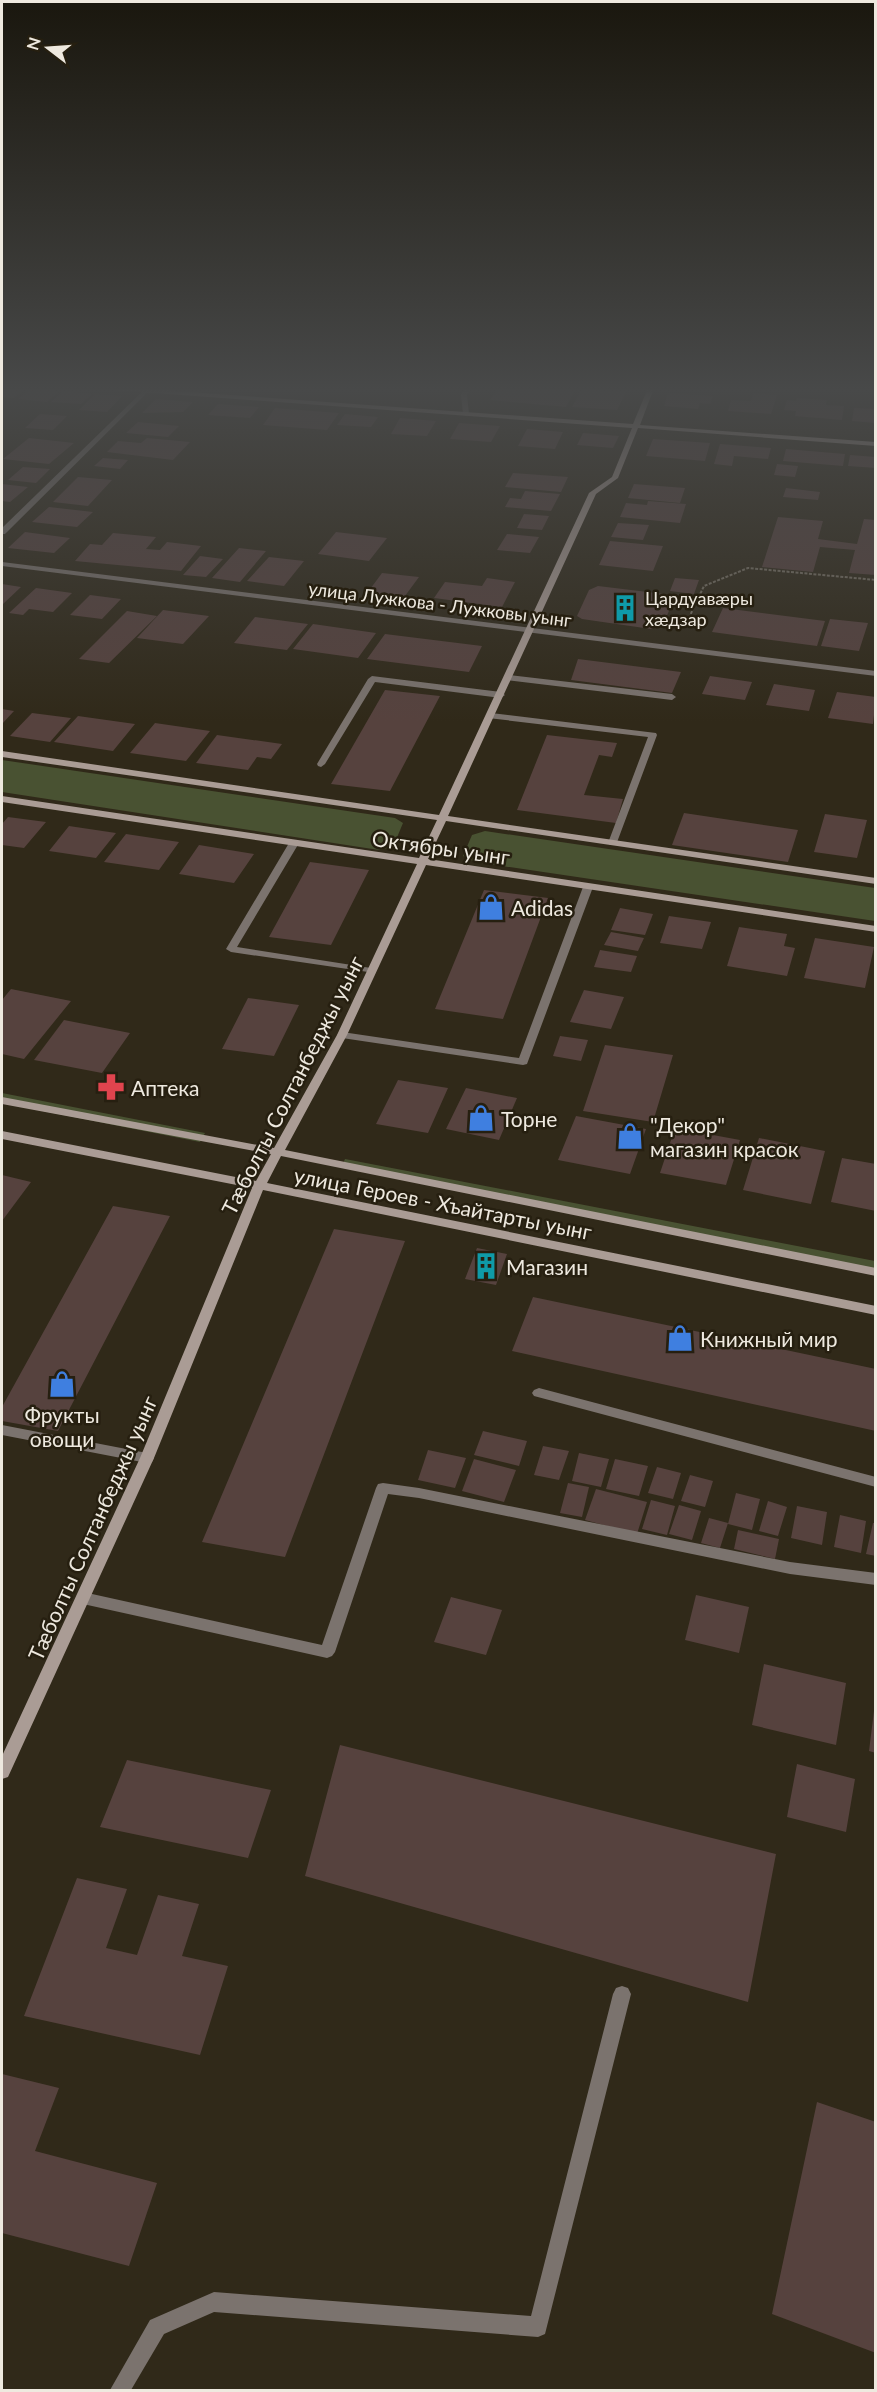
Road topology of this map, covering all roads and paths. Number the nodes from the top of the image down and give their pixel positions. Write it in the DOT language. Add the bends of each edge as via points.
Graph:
graph roads {
  1 [pos="35,500"];
  2 [pos="590,500"];
  3 [pos="2,532"];
  4 [pos="2,564"];
  5 [pos="876,580"];
  6 [pos="531,631"];
  7 [pos="674,649"];
  8 [pos="876,674"];
  9 [pos="508,678"];
  10 [pos="501,695"];
  11 [pos="672,697"];
  12 [pos="491,716"];
  13 [pos="2,754"];
  14 [pos="321,764"];
  15 [pos="2,799"];
  16 [pos="444,819"];
  17 [pos="294,843"];
  18 [pos="613,843"];
  19 [pos="423,862"];
  20 [pos="876,882"];
  21 [pos="588,887"];
  22 [pos="876,929"];
  23 [pos="372,971"];
  24 [pos="342,1035"];
  25 [pos="2,1100"];
  26 [pos="2,1135"];
  27 [pos="278,1152"];
  28 [pos="259,1186"];
  29 [pos="876,1272"];
  30 [pos="876,1311"];
  31 [pos="539,1393"];
  32 [pos="2,1430"];
  33 [pos="147,1458"];
  34 [pos="876,1482"];
  35 [pos="876,1579"];
  36 [pos="83,1598"];
  37 [pos="2,1772"];
  38 [pos="622,1994"];
  39 [pos="120,2391"];
  1 -- 3 [label="street"];
  2 -- 6 [label="street, Тæболты Солтанбеджы уынг"];
  4 -- 6 [label="street, улица Лужкова - Лужковы уынг"];
  5 -- 7 [label="path" via="748,568 705,586"];
  6 -- 7 [label="street, улица Лужкова - Лужковы уынг"];
  6 -- 9 [label="street, Тæболты Солтанбеджы уынг"];
  7 -- 8 [label="street, улица Лужкова - Лужковы уынг"];
  9 -- 10 [label="street, Тæболты Солтанбеджы уынг"];
  9 -- 11 [label="street"];
  10 -- 12 [label="street, Тæболты Солтанбеджы уынг"];
  10 -- 14 [label="street" via="372,679"];
  12 -- 16 [label="street, Тæболты Солтанбеджы уынг"];
  12 -- 18 [label="street" via="652,735"];
  13 -- 16 [label="street, Октябры уынг"];
  15 -- 17 [label="street, Октябры уынг"];
  16 -- 18 [label="street, Октябры уынг"];
  16 -- 19 [label="street, Тæболты Солтанбеджы уынг"];
  17 -- 19 [label="street, Октябры уынг"];
  17 -- 23 [label="street" via="231,949"];
  18 -- 20 [label="street, Октябры уынг"];
  19 -- 21 [label="street, Октябры уынг"];
  19 -- 23 [label="street, Тæболты Солтанбеджы уынг"];
  21 -- 22 [label="street, Октябры уынг"];
  21 -- 24 [label="street" via="523,1062"];
  23 -- 24 [label="street, Тæболты Солтанбеджы уынг"];
  24 -- 27 [label="street, Тæболты Солтанбеджы уынг"];
  25 -- 27 [label="street, улица Героев - Хъайтарты уынг"];
  26 -- 28 [label="street, улица Героев - Хъайтарты уынг"];
  27 -- 28 [label="street, Тæболты Солтанбеджы уынг"];
  27 -- 29 [label="street, улица Героев - Хъайтарты уынг"];
  28 -- 30 [label="street, улица Героев - Хъайтарты уынг"];
  28 -- 33 [label="street, Тæболты Солтанбеджы уынг"];
  31 -- 34 [label="street"];
  32 -- 33 [label="street"];
  33 -- 36 [label="street, Тæболты Солтанбеджы уынг"];
  35 -- 36 [label="street" via="790,1568 383,1488 327,1652"];
  36 -- 37 [label="street, Тæболты Солтанбеджы уынг"];
  38 -- 39 [label="street" via="538,2327 214,2302 158,2327"];
}
